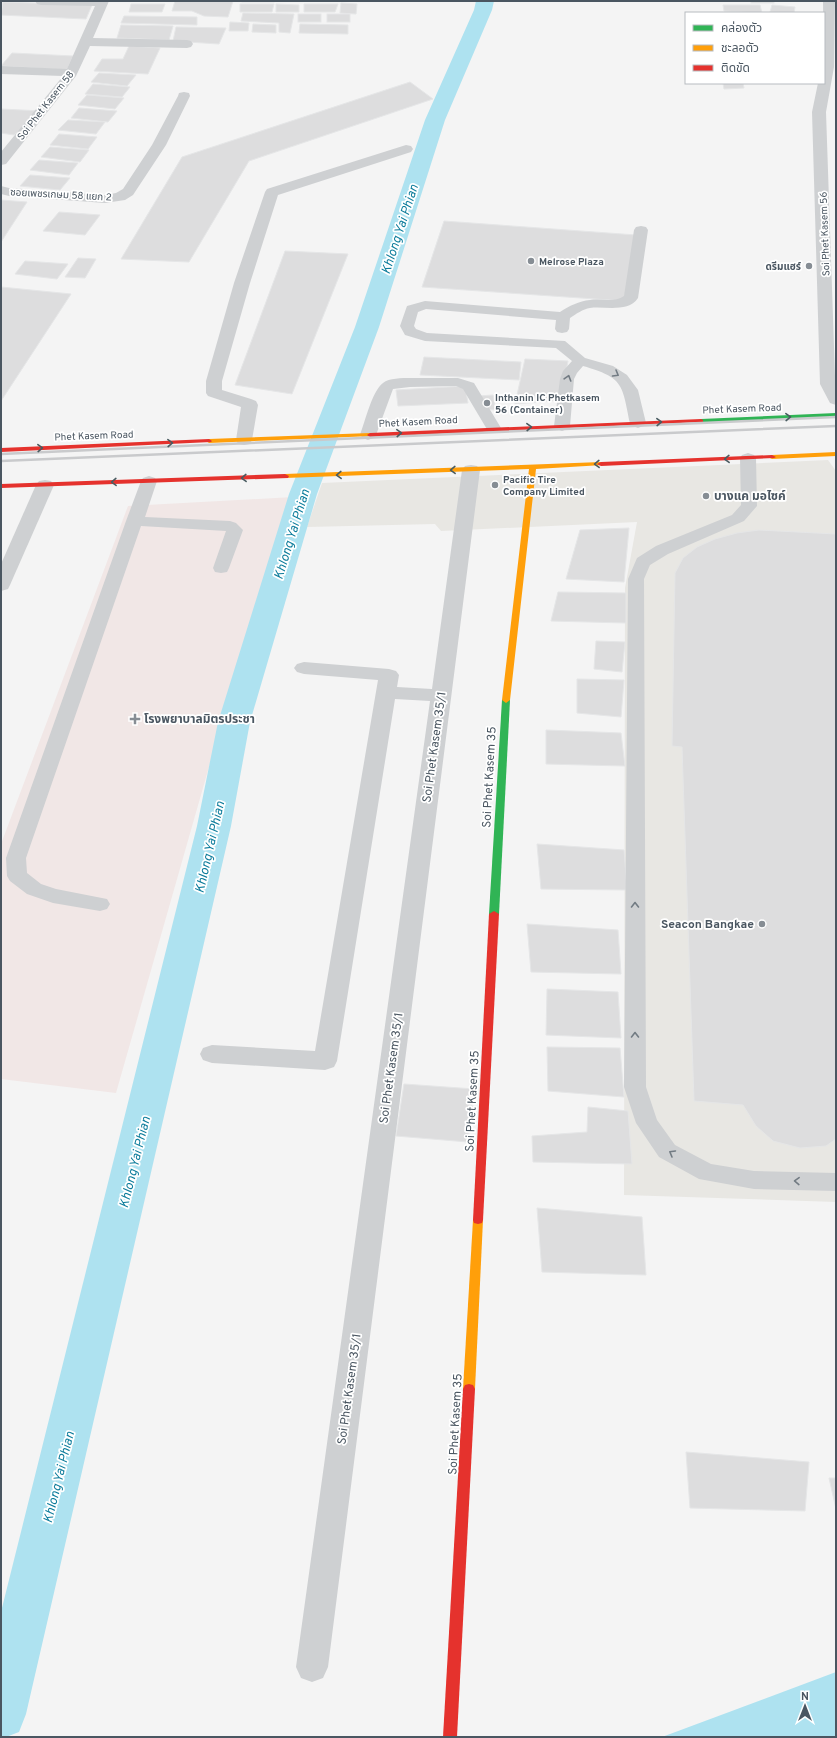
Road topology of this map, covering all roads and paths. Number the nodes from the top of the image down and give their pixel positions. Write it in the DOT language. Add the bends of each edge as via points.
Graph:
graph roads {
  1 [pos="41,1"];
  2 [pos="830,1"];
  3 [pos="102,2"];
  4 [pos="85,42"];
  5 [pos="187,44"];
  6 [pos="832,68"];
  7 [pos="1,70"];
  8 [pos="72,73"];
  9 [pos="184,96"];
  10 [pos="406,149"];
  11 [pos="1,161"];
  12 [pos="1,190"];
  13 [pos="642,230"];
  14 [pos="563,316"];
  15 [pos="560,344"];
  16 [pos="580,361"];
  17 [pos="836,400"];
  18 [pos="836,415"];
  19 [pos="638,423"];
  20 [pos="562,426"];
  21 [pos="493,428"];
  22 [pos="364,435"];
  23 [pos="244,440"];
  24 [pos="1,450"];
  25 [pos="836,454"];
  26 [pos="748,458"];
  27 [pos="533,467"];
  28 [pos="471,470"];
  29 [pos="149,481"];
  30 [pos="44,485"];
  31 [pos="1,486"];
  32 [pos="134,521"];
  33 [pos="221,568"];
  34 [pos="1,585"];
  35 [pos="304,668"];
  36 [pos="386,692"];
  37 [pos="440,695"];
  38 [pos="100,904"];
  39 [pos="212,1054"];
  40 [pos="836,1182"];
  41 [pos="312,1667"];
  42 [pos="450,1737"];
  1 -- 3 [label="street"];
  2 -- 6 [label="street, Soi Phet Kasem 56"];
  3 -- 4 [label="street, Soi Phet Kasem 58"];
  4 -- 5 [label="street"];
  4 -- 8 [label="street, Soi Phet Kasem 58"];
  6 -- 17 [label="street, Soi Phet Kasem 56" via="819,112 828,384"];
  7 -- 8 [label="street"];
  8 -- 11 [label="street, Soi Phet Kasem 58"];
  9 -- 12 [label="street, ซอยเพชรเกษม 58 แยก 2" via="155,151 128,192 120,197 105,199"];
  10 -- 23 [label="street" via="272,192 242,283 214,382 214,393 250,405"];
  13 -- 14 [label="lane" via="631,298 627,302 581,306"];
  14 -- 15 [label="lane"];
  14 -- 15 [label="lane" via="425,305 412,310 407,326 410,332 425,337"];
  15 -- 16 [label="lane"];
  16 -- 19 [label="lane, one-way" via="608,369 622,378 631,390"];
  20 -- 16 [label="lane, one-way" via="567,379 570,371"];
  19 -- 18 [label="main road, Phet Kasem Road, one-way"];
  19 -- 20 [label="main road, Phet Kasem Road"];
  21 -- 20 [label="main road, Phet Kasem Road, one-way"];
  22 -- 21 [label="main road, Phet Kasem Road, one-way"];
  21 -- 22 [label="lane" via="469,386 465,384 400,383 388,386"];
  22 -- 23 [label="main road, Phet Kasem Road"];
  24 -- 23 [label="main road, Phet Kasem Road, one-way"];
  25 -- 26 [label="main road"];
  26 -- 27 [label="main road, one-way"];
  40 -- 26 [label="lane, one-way" via="754,1180 708,1172 667,1151 647,1123 634,1086 636,579 643,562 662,550 738,518 749,506"];
  27 -- 28 [label="main road"];
  27 -- 42 [label="main road, Soi Phet Kasem 35" via="506,694"];
  28 -- 29 [label="main road, one-way"];
  28 -- 37 [label="street, Soi Phet Kasem 35/1"];
  29 -- 30 [label="main road, one-way"];
  29 -- 32 [label="lane"];
  30 -- 31 [label="main road"];
  30 -- 34 [label="street"];
  32 -- 33 [label="lane" via="230,526 235,530"];
  32 -- 38 [label="lane" via="16,858 17,876 34,889 52,896"];
  35 -- 36 [label="street" via="389,675"];
  36 -- 37 [label="street"];
  36 -- 39 [label="street" via="325,1061"];
  37 -- 41 [label="street, Soi Phet Kasem 35/1"];
}
